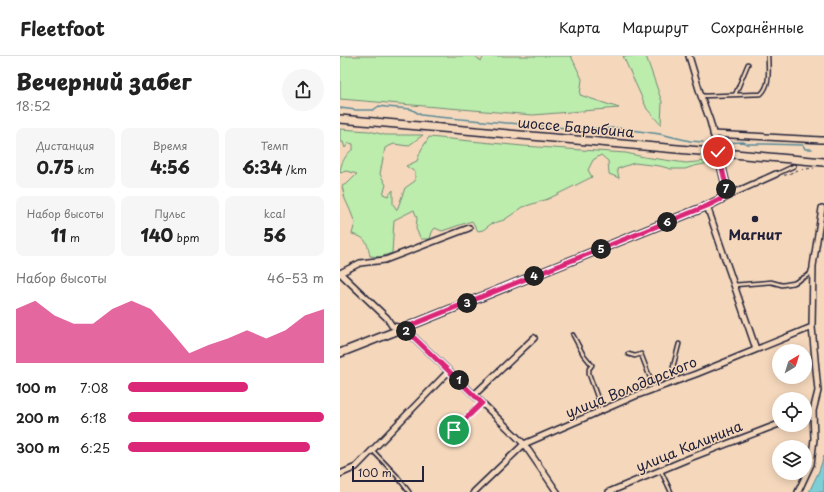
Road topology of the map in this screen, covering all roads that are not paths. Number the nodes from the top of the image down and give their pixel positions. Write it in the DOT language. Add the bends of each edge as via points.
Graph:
graph roads {
  1 [pos="689,56"];
  2 [pos="768,56"];
  3 [pos="748,64"];
  4 [pos="735,95"];
  5 [pos="701,96"];
  6 [pos="340,119"];
  7 [pos="713,134"];
  8 [pos="824,140"];
  9 [pos="718,152"];
  10 [pos="824,162"];
  11 [pos="794,166"];
  12 [pos="776,174"];
  13 [pos="727,196"];
  14 [pos="707,206"];
  15 [pos="822,208"];
  16 [pos="469,228"];
  17 [pos="813,266"];
  18 [pos="340,273"];
  19 [pos="734,285"];
  20 [pos="812,327"];
  21 [pos="404,328"];
  22 [pos="573,335"];
  23 [pos="534,338"];
  24 [pos="679,344"];
  25 [pos="756,349"];
  26 [pos="340,353"];
  27 [pos="628,354"];
  28 [pos="449,371"];
  29 [pos="677,381"];
  30 [pos="654,389"];
  31 [pos="474,395"];
  32 [pos="482,403"];
  33 [pos="602,410"];
  34 [pos="813,411"];
  35 [pos="772,427"];
  36 [pos="454,430"];
  37 [pos="524,444"];
  38 [pos="372,450"];
  39 [pos="661,470"];
  40 [pos="340,474"];
  41 [pos="409,492"];
  42 [pos="474,492"];
  43 [pos="557,492"];
  44 [pos="609,492"];
  45 [pos="671,492"];
  46 [pos="798,492"];
  1 -- 5 [label="street"];
  2 -- 4 [label="lane" via="768,84 765,90 761,94"];
  3 -- 4 [label="lane"];
  4 -- 5 [label="lane"];
  5 -- 7 [label="street"];
  6 -- 9 [label="main road, шоссе Барыбина"];
  7 -- 8 [label="street"];
  7 -- 9 [label="street"];
  9 -- 10 [label="main road, шоссе Барыбина"];
  9 -- 13 [label="main road"];
  11 -- 12 [label="lane"];
  12 -- 13 [label="street"];
  13 -- 14 [label="main road"];
  14 -- 19 [label="street"];
  14 -- 21 [label="main road"];
  15 -- 17 [label="street"];
  16 -- 18 [label="street" via="385,260 360,263"];
  17 -- 19 [label="lane" via="810,274 794,283"];
  17 -- 20 [label="street"];
  18 -- 21 [label="street" via="387,318 392,326"];
  19 -- 25 [label="street"];
  20 -- 25 [label="street, улица Володарского"];
  20 -- 34 [label="street" via="818,391"];
  21 -- 26 [label="main road"];
  21 -- 28 [label="street"];
  22 -- 33 [label="lane" via="592,365 589,374"];
  23 -- 31 [label="street"];
  24 -- 29 [label="lane" via="673,367"];
  25 -- 29 [label="street, улица Володарского"];
  27 -- 30 [label="lane" via="641,354"];
  28 -- 31 [label="street"];
  28 -- 38 [label="street"];
  29 -- 30 [label="street, улица Володарского"];
  30 -- 33 [label="street, улица Володарского"];
  31 -- 32 [label="street"];
  32 -- 36 [label="lane"];
  32 -- 37 [label="street"];
  33 -- 37 [label="street, улица Володарского"];
  34 -- 46 [label="street" via="814,439 811,464"];
  35 -- 39 [label="street, улица Калинина"];
  37 -- 42 [label="street, улица Володарского"];
  37 -- 43 [label="street"];
  38 -- 40 [label="street" via="356,467"];
  38 -- 41 [label="lane"];
  39 -- 44 [label="street, улица Калинина"];
  39 -- 45 [label="lane"];
}
